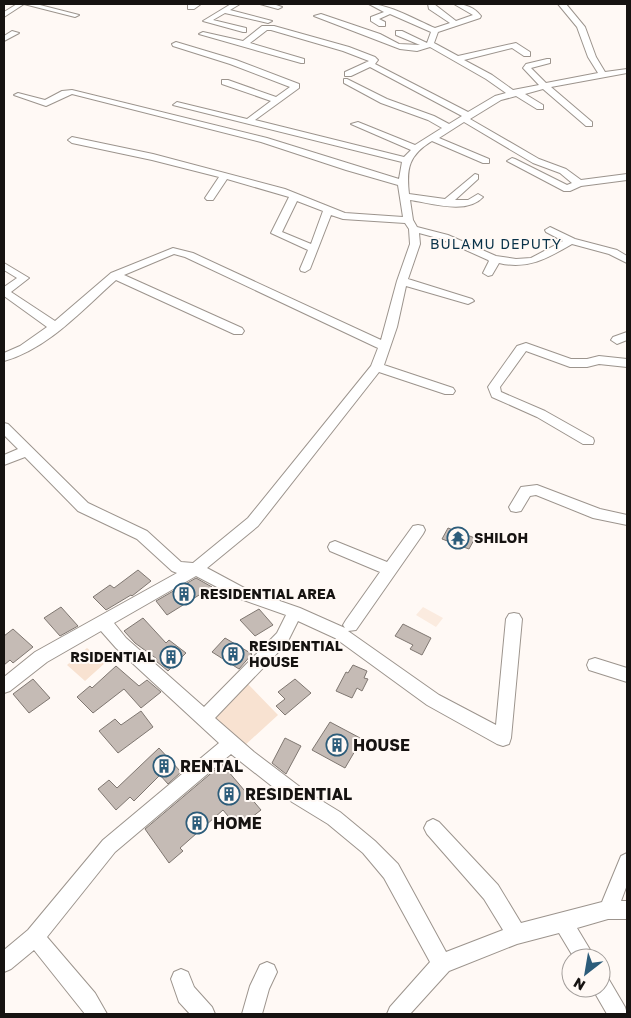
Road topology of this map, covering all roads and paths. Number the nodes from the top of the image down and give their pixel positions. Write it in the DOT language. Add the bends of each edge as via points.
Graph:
graph roads {
  1 [pos="21,4"];
  2 [pos="28,4"];
  3 [pos="62,4"];
  4 [pos="236,4"];
  5 [pos="264,4"];
  6 [pos="372,4"];
  7 [pos="432,4"];
  8 [pos="457,4"];
  9 [pos="562,4"];
  10 [pos="278,7"];
  11 [pos="53,10"];
  12 [pos="224,11"];
  13 [pos="391,11"];
  14 [pos="4,15"];
  15 [pos="75,16"];
  16 [pos="318,16"];
  17 [pos="268,21"];
  18 [pos="382,24"];
  19 [pos="456,24"];
  20 [pos="243,30"];
  21 [pos="435,31"];
  22 [pos="14,33"];
  23 [pos="399,33"];
  24 [pos="203,34"];
  25 [pos="4,39"];
  26 [pos="176,44"];
  27 [pos="244,44"];
  28 [pos="429,46"];
  29 [pos="527,54"];
  30 [pos="457,59"];
  31 [pos="301,61"];
  32 [pos="548,61"];
  33 [pos="371,64"];
  34 [pos="627,71"];
  35 [pos="603,75"];
  36 [pos="225,82"];
  37 [pos="545,85"];
  38 [pos="513,93"];
  39 [pos="18,95"];
  40 [pos="277,100"];
  41 [pos="177,105"];
  42 [pos="540,107"];
  43 [pos="467,117"];
  44 [pos="250,120"];
  45 [pos="355,124"];
  46 [pos="589,124"];
  47 [pos="449,128"];
  48 [pos="432,138"];
  49 [pos="72,140"];
  50 [pos="417,149"];
  51 [pos="406,161"];
  52 [pos="486,161"];
  53 [pos="512,161"];
  54 [pos="224,176"];
  55 [pos="627,176"];
  56 [pos="475,177"];
  57 [pos="403,183"];
  58 [pos="579,183"];
  59 [pos="295,196"];
  60 [pos="407,197"];
  61 [pos="478,197"];
  62 [pos="210,198"];
  63 [pos="448,201"];
  64 [pos="328,210"];
  65 [pos="411,225"];
  66 [pos="550,230"];
  67 [pos="571,241"];
  68 [pos="314,249"];
  69 [pos="492,258"];
  70 [pos="627,260"];
  71 [pos="4,266"];
  72 [pos="305,269"];
  73 [pos="488,274"];
  74 [pos="115,275"];
  75 [pos="402,281"];
  76 [pos="468,301"];
  77 [pos="55,327"];
  78 [pos="238,331"];
  79 [pos="383,346"];
  80 [pos="4,357"];
  81 [pos="627,363"];
  82 [pos="377,367"];
  83 [pos="449,392"];
  84 [pos="4,427"];
  85 [pos="588,442"];
  86 [pos="26,450"];
  87 [pos="4,460"];
  88 [pos="516,507"];
  89 [pos="627,520"];
  90 [pos="418,530"];
  91 [pos="335,547"];
  92 [pos="196,569"];
  93 [pos="391,570"];
  94 [pos="295,612"];
  95 [pos="514,619"];
  96 [pos="103,622"];
  97 [pos="351,626"];
  98 [pos="595,665"];
  99 [pos="627,675"];
  100 [pos="4,686"];
  101 [pos="204,718"];
  102 [pos="231,743"];
  103 [pos="433,828"];
  104 [pos="627,862"];
  105 [pos="618,910"];
  106 [pos="563,922"];
  107 [pos="517,934"];
  108 [pos="35,937"];
  109 [pos="578,948"];
  110 [pos="4,962"];
  111 [pos="442,964"];
  112 [pos="268,972"];
  113 [pos="181,979"];
  114 [pos="609,998"];
  115 [pos="98,1014"];
  116 [pos="205,1014"];
  117 [pos="252,1014"];
  118 [pos="397,1014"];
  119 [pos="618,1014"];
  1 -- 14 [label="street"];
  2 -- 11 [label="street"];
  3 -- 11 [label="street"];
  4 -- 12 [label="street"];
  5 -- 10 [label="street"];
  6 -- 13 [label="street"];
  7 -- 19 [label="street"];
  8 -- 19 [label="street" via="477,15"];
  9 -- 35 [label="street" via="581,27"];
  11 -- 15 [label="street"];
  12 -- 17 [label="street"];
  12 -- 20 [label="street" via="207,21"];
  13 -- 18 [label="street" via="374,19"];
  13 -- 21 [label="street"];
  16 -- 28 [label="street" via="413,50"];
  19 -- 21 [label="street"];
  21 -- 28 [label="street"];
  22 -- 25 [label="street"];
  23 -- 28 [label="street"];
  24 -- 27 [label="street"];
  26 -- 40 [label="street" via="296,86"];
  27 -- 31 [label="street"];
  27 -- 33 [label="street" via="265,28 271,28 355,52 374,60"];
  28 -- 30 [label="street"];
  29 -- 30 [label="street" via="513,45"];
  30 -- 38 [label="street"];
  32 -- 37 [label="street" via="527,68"];
  33 -- 43 [label="street"];
  33 -- 47 [label="street" via="348,78 384,101"];
  34 -- 35 [label="street"];
  35 -- 37 [label="street"];
  36 -- 40 [label="street"];
  37 -- 38 [label="street"];
  37 -- 46 [label="street"];
  38 -- 42 [label="street"];
  38 -- 43 [label="street" via="498,98"];
  39 -- 57 [label="street" via="46,103 72,92 264,140"];
  40 -- 44 [label="street"];
  41 -- 44 [label="street"];
  43 -- 47 [label="street"];
  43 -- 58 [label="street" via="536,161 563,171"];
  44 -- 51 [label="street"];
  45 -- 50 [label="street"];
  47 -- 48 [label="street"];
  48 -- 50 [label="street"];
  48 -- 52 [label="street"];
  49 -- 54 [label="street"];
  50 -- 51 [label="street"];
  51 -- 57 [label="street"];
  53 -- 58 [label="street" via="566,189"];
  54 -- 59 [label="street"];
  54 -- 62 [label="street"];
  55 -- 58 [label="street"];
  56 -- 63 [label="street"];
  57 -- 60 [label="street"];
  59 -- 64 [label="street"];
  59 -- 68 [label="street" via="276,234"];
  60 -- 63 [label="street"];
  60 -- 65 [label="street"];
  61 -- 63 [label="street" via="468,203"];
  64 -- 65 [label="street" via="353,218"];
  64 -- 68 [label="street"];
  65 -- 69 [label="street" via="462,243"];
  65 -- 75 [label="street" via="414,244"];
  66 -- 67 [label="street"];
  67 -- 69 [label="street" via="534,261 513,264"];
  67 -- 70 [label="street" via="613,252"];
  68 -- 72 [label="street"];
  69 -- 73 [label="street" via="495,261"];
  71 -- 77 [label="street" via="24,278 6,293"];
  74 -- 77 [label="street"];
  74 -- 78 [label="street"];
  74 -- 79 [label="street" via="173,251 181,252"];
  75 -- 76 [label="street"];
  75 -- 79 [label="street"];
  77 -- 80 [label="street" via="24,349"];
  79 -- 82 [label="street"];
  81 -- 85 [label="street" via="599,360 570,363 526,347 521,349 494,387 496,394 541,414"];
  82 -- 83 [label="street"];
  82 -- 92 [label="street" via="253,522"];
  84 -- 86 [label="street"];
  86 -- 87 [label="street"];
  86 -- 92 [label="street" via="83,507 142,535 177,567"];
  88 -- 89 [label="street" via="526,490 537,490 598,514"];
  90 -- 93 [label="street"];
  91 -- 93 [label="street"];
  92 -- 94 [label="street" via="243,594"];
  92 -- 96 [label="street"];
  93 -- 97 [label="street"];
  94 -- 95 [label="street" via="340,633 433,700 503,738"];
  94 -- 101 [label="street" via="282,638"];
  96 -- 100 [label="street" via="41,657"];
  96 -- 101 [label="street" via="121,643"];
  98 -- 99 [label="street"];
  101 -- 102 [label="street"];
  102 -- 108 [label="street" via="109,846"];
  102 -- 111 [label="street" via="369,847 391,871"];
  103 -- 107 [label="street" via="491,892"];
  104 -- 105 [label="street"];
  105 -- 106 [label="street"];
  106 -- 107 [label="street"];
  106 -- 109 [label="street"];
  107 -- 111 [label="street"];
  108 -- 110 [label="street"];
  108 -- 115 [label="street"];
  111 -- 118 [label="street"];
  112 -- 117 [label="street"];
  113 -- 116 [label="street" via="190,1001"];
  114 -- 119 [label="street"];
}
